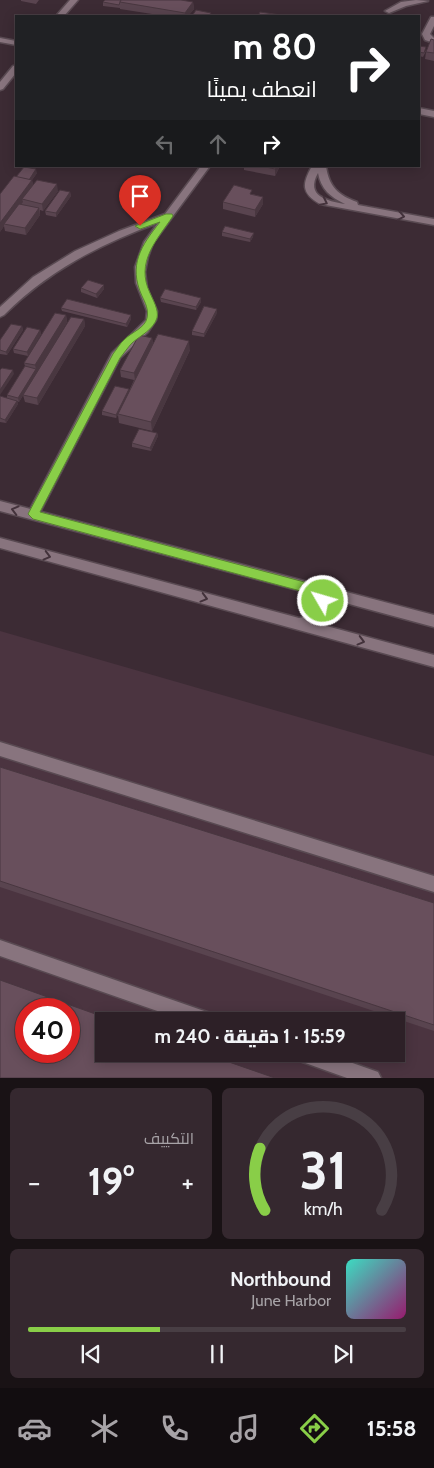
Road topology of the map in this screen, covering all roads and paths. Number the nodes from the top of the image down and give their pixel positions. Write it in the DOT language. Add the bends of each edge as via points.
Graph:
graph roads {
  1 [pos="74,0"];
  2 [pos="388,0"];
  3 [pos="420,0"];
  4 [pos="434,2"];
  5 [pos="388,14"];
  6 [pos="61,15"];
  7 [pos="434,19"];
  8 [pos="0,40"];
  9 [pos="434,41"];
  10 [pos="15,42"];
  11 [pos="15,69"];
  12 [pos="0,88"];
  13 [pos="420,112"];
  14 [pos="434,114"];
  15 [pos="205,167"];
  16 [pos="316,167"];
  17 [pos="321,167"];
  18 [pos="368,210"];
  19 [pos="169,216"];
  20 [pos="434,222"];
  21 [pos="0,313"];
  22 [pos="0,506"];
  23 [pos="33,514"];
  24 [pos="0,543"];
  25 [pos="312,589"];
  26 [pos="434,621"];
  27 [pos="297,624"];
  28 [pos="434,661"];
  29 [pos="0,749"];
  30 [pos="434,884"];
  31 [pos="0,948"];
  32 [pos="184,1012"];
  33 [pos="326,1062"];
  34 [pos="372,1078"];
  1 -- 6 [label="street"];
  2 -- 5 [label="street"];
  3 -- 4 [label="street"];
  3 -- 5 [label="street" via="404,4"];
  7 -- 9 [label="street" via="426,34"];
  8 -- 10 [label="street"];
  11 -- 12 [label="street"];
  13 -- 14 [label="street"];
  15 -- 19 [label="street"];
  16 -- 18 [label="street, one-way" via="308,184 316,198 337,207"];
  17 -- 18 [label="street" via="324,184 332,194"];
  18 -- 20 [label="street, one-way"];
  19 -- 21 [label="street" via="84,250 45,273"];
  19 -- 23 [label="street" via="142,255 141,285 152,308 152,318 116,356"];
  23 -- 22 [label="street, one-way"];
  23 -- 25 [label="street"];
  24 -- 27 [label="street, one-way"];
  25 -- 26 [label="street"];
  25 -- 27 [label="street" via="319,594 324,608 314,621"];
  27 -- 28 [label="street, one-way"];
  29 -- 30 [label="street"];
  31 -- 32 [label="street"];
  33 -- 34 [label="street"];
}
